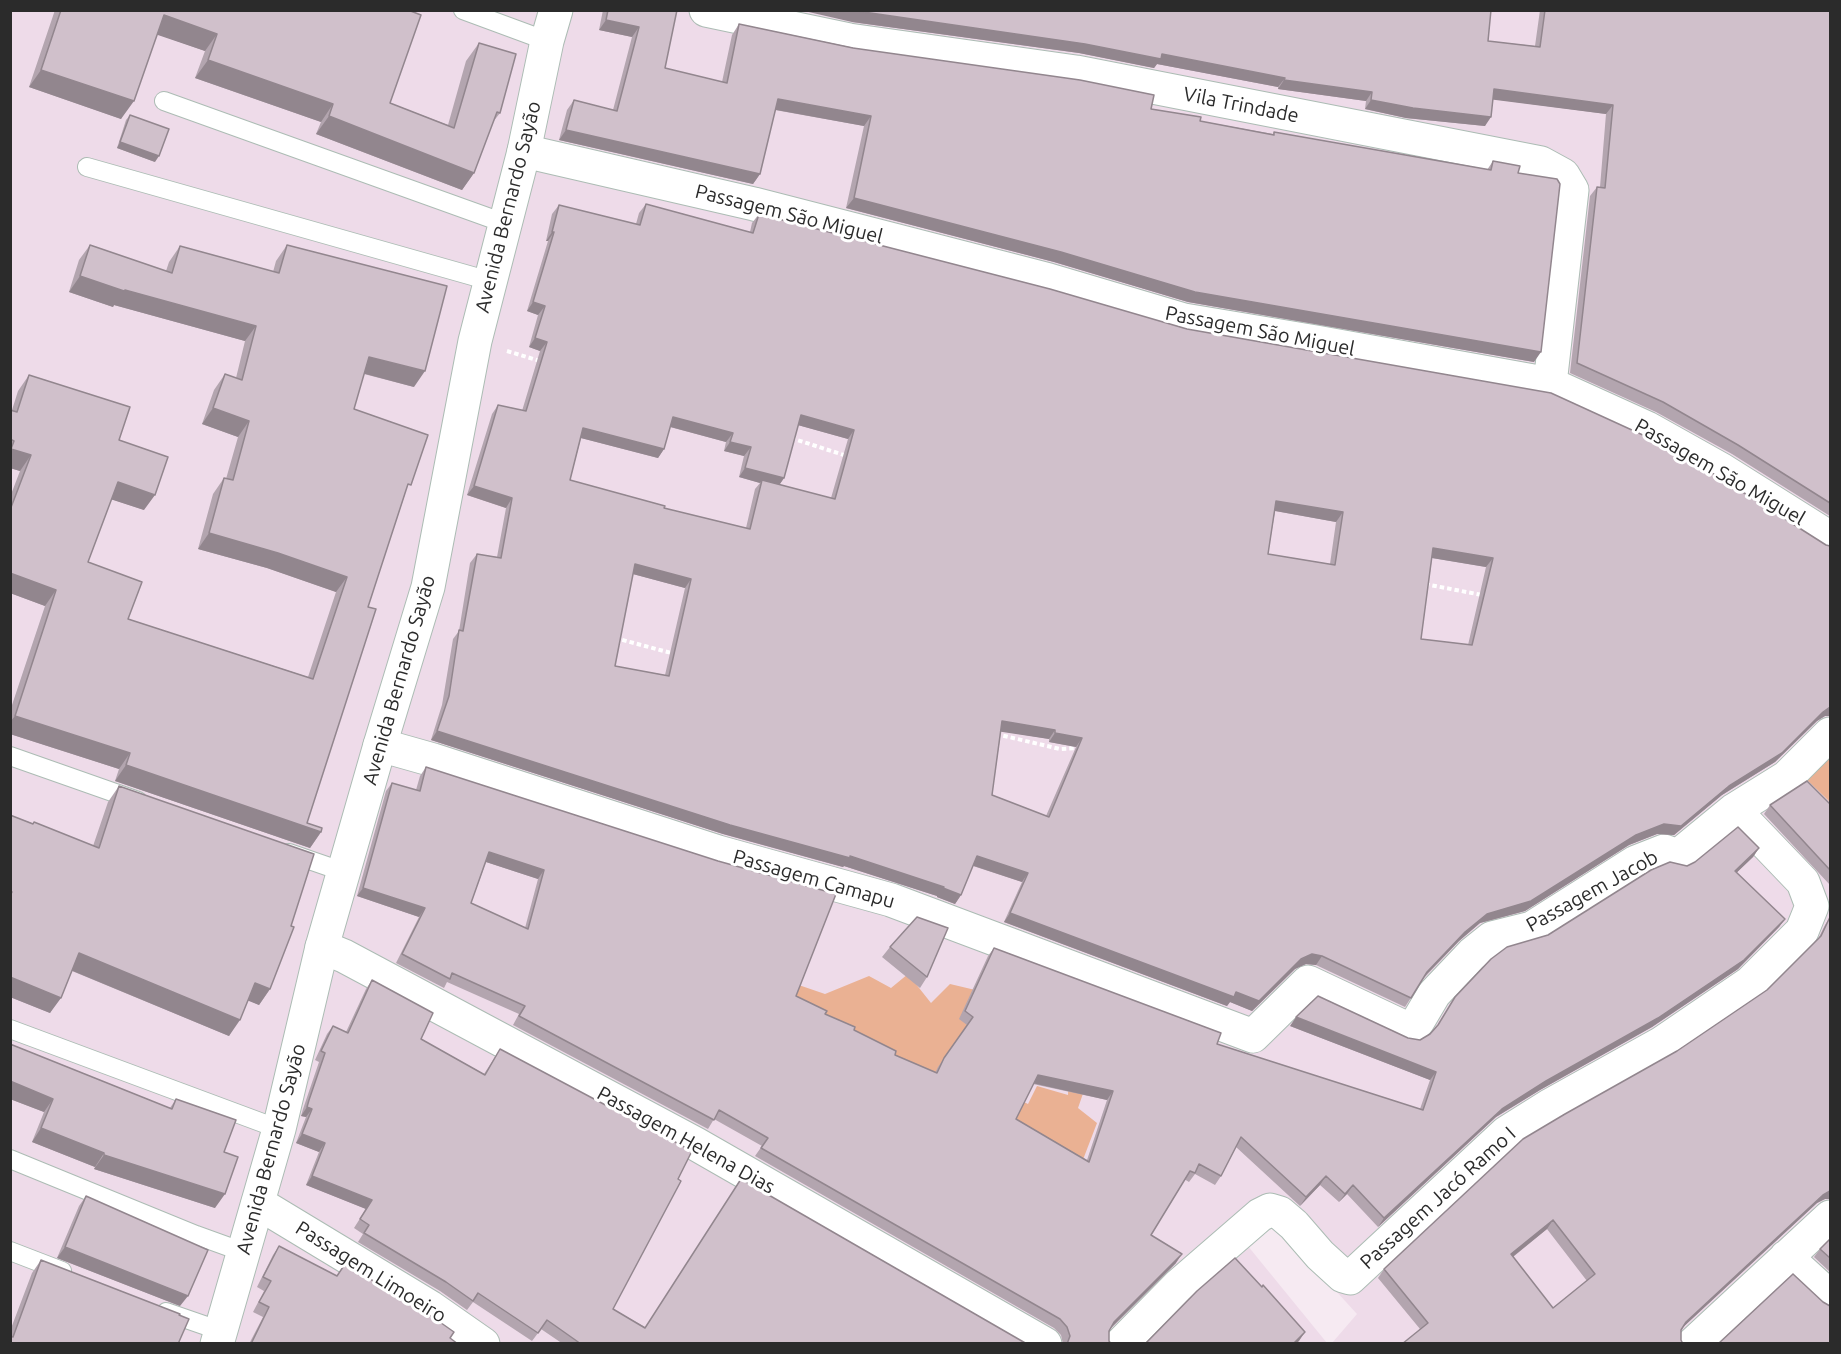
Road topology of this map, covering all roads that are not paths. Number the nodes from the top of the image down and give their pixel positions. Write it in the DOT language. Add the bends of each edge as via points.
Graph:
graph roads {
  1 [pos="463,10"];
  2 [pos="706,10"];
  3 [pos="551,26"];
  4 [pos="164,101"];
  5 [pos="524,151"];
  6 [pos="87,167"];
  7 [pos="504,223"];
  8 [pos="490,281"];
  9 [pos="1550,384"];
  10 [pos="1830,538"];
  11 [pos="1830,734"];
  12 [pos="390,748"];
  13 [pos="10,756"];
  14 [pos="155,807"];
  15 [pos="1734,810"];
  16 [pos="277,849"];
  17 [pos="344,872"];
  18 [pos="333,952"];
  19 [pos="10,1029"];
  20 [pos="1241,1033"];
  21 [pos="279,1130"];
  22 [pos="10,1159"];
  23 [pos="266,1208"];
  24 [pos="1830,1217"];
  25 [pos="10,1251"];
  26 [pos="243,1252"];
  27 [pos="1786,1257"];
  28 [pos="76,1277"];
  29 [pos="1830,1297"];
  30 [pos="152,1307"];
  31 [pos="219,1337"];
  32 [pos="483,1344"];
  33 [pos="1045,1344"];
  34 [pos="1121,1344"];
  35 [pos="1693,1344"];
  1 -- 3 [label="lane"];
  2 -- 9 [label="street, Vila Trindade" via="849,40 1076,72 1541,163 1563,175 1572,190"];
  3 -- 5 [label="street, Avenida Bernardo Sayão"];
  4 -- 7 [label="lane"];
  5 -- 7 [label="street, Avenida Bernardo Sayão"];
  5 -- 9 [label="street, Passagem São Miguel" via="754,204 1038,277 1184,320"];
  6 -- 8 [label="lane"];
  7 -- 8 [label="street, Avenida Bernardo Sayão"];
  8 -- 12 [label="street, Avenida Bernardo Sayão" via="428,587"];
  9 -- 10 [label="street, Passagem São Miguel" via="1647,428"];
  11 -- 15 [label="street, Passagem Jacob" via="1787,777"];
  12 -- 17 [label="street, Avenida Bernardo Sayão"];
  12 -- 20 [label="street, Passagem Camapu" via="718,852 891,900"];
  13 -- 14 [label="lane"];
  15 -- 20 [label="street, Passagem Jacob" via="1678,856 1664,851 1636,862 1532,928 1492,938 1434,994 1410,1030 1308,982 1253,1036"];
  15 -- 34 [label="street, Passagem Jacó Ramo I" via="1803,882 1812,906 1802,931 1750,983 1662,1043 1506,1133 1350,1278 1320,1255 1280,1213 1270,1210 1178,1286"];
  16 -- 17 [label="lane"];
  17 -- 18 [label="street, Avenida Bernardo Sayão"];
  18 -- 21 [label="street, Avenida Bernardo Sayão"];
  18 -- 33 [label="street, Passagem Helena Dias" via="696,1144"];
  19 -- 21 [label="lane"];
  21 -- 23 [label="street, Avenida Bernardo Sayão"];
  22 -- 26 [label="lane"];
  23 -- 26 [label="street, Avenida Bernardo Sayão"];
  23 -- 32 [label="street, Passagem Limoeiro" via="430,1307"];
  24 -- 27 [label="street"];
  25 -- 28 [label="lane"];
  26 -- 31 [label="street, Avenida Bernardo Sayão"];
  27 -- 29 [label="street"];
  27 -- 35 [label="street"];
  30 -- 31 [label="lane"];
}
